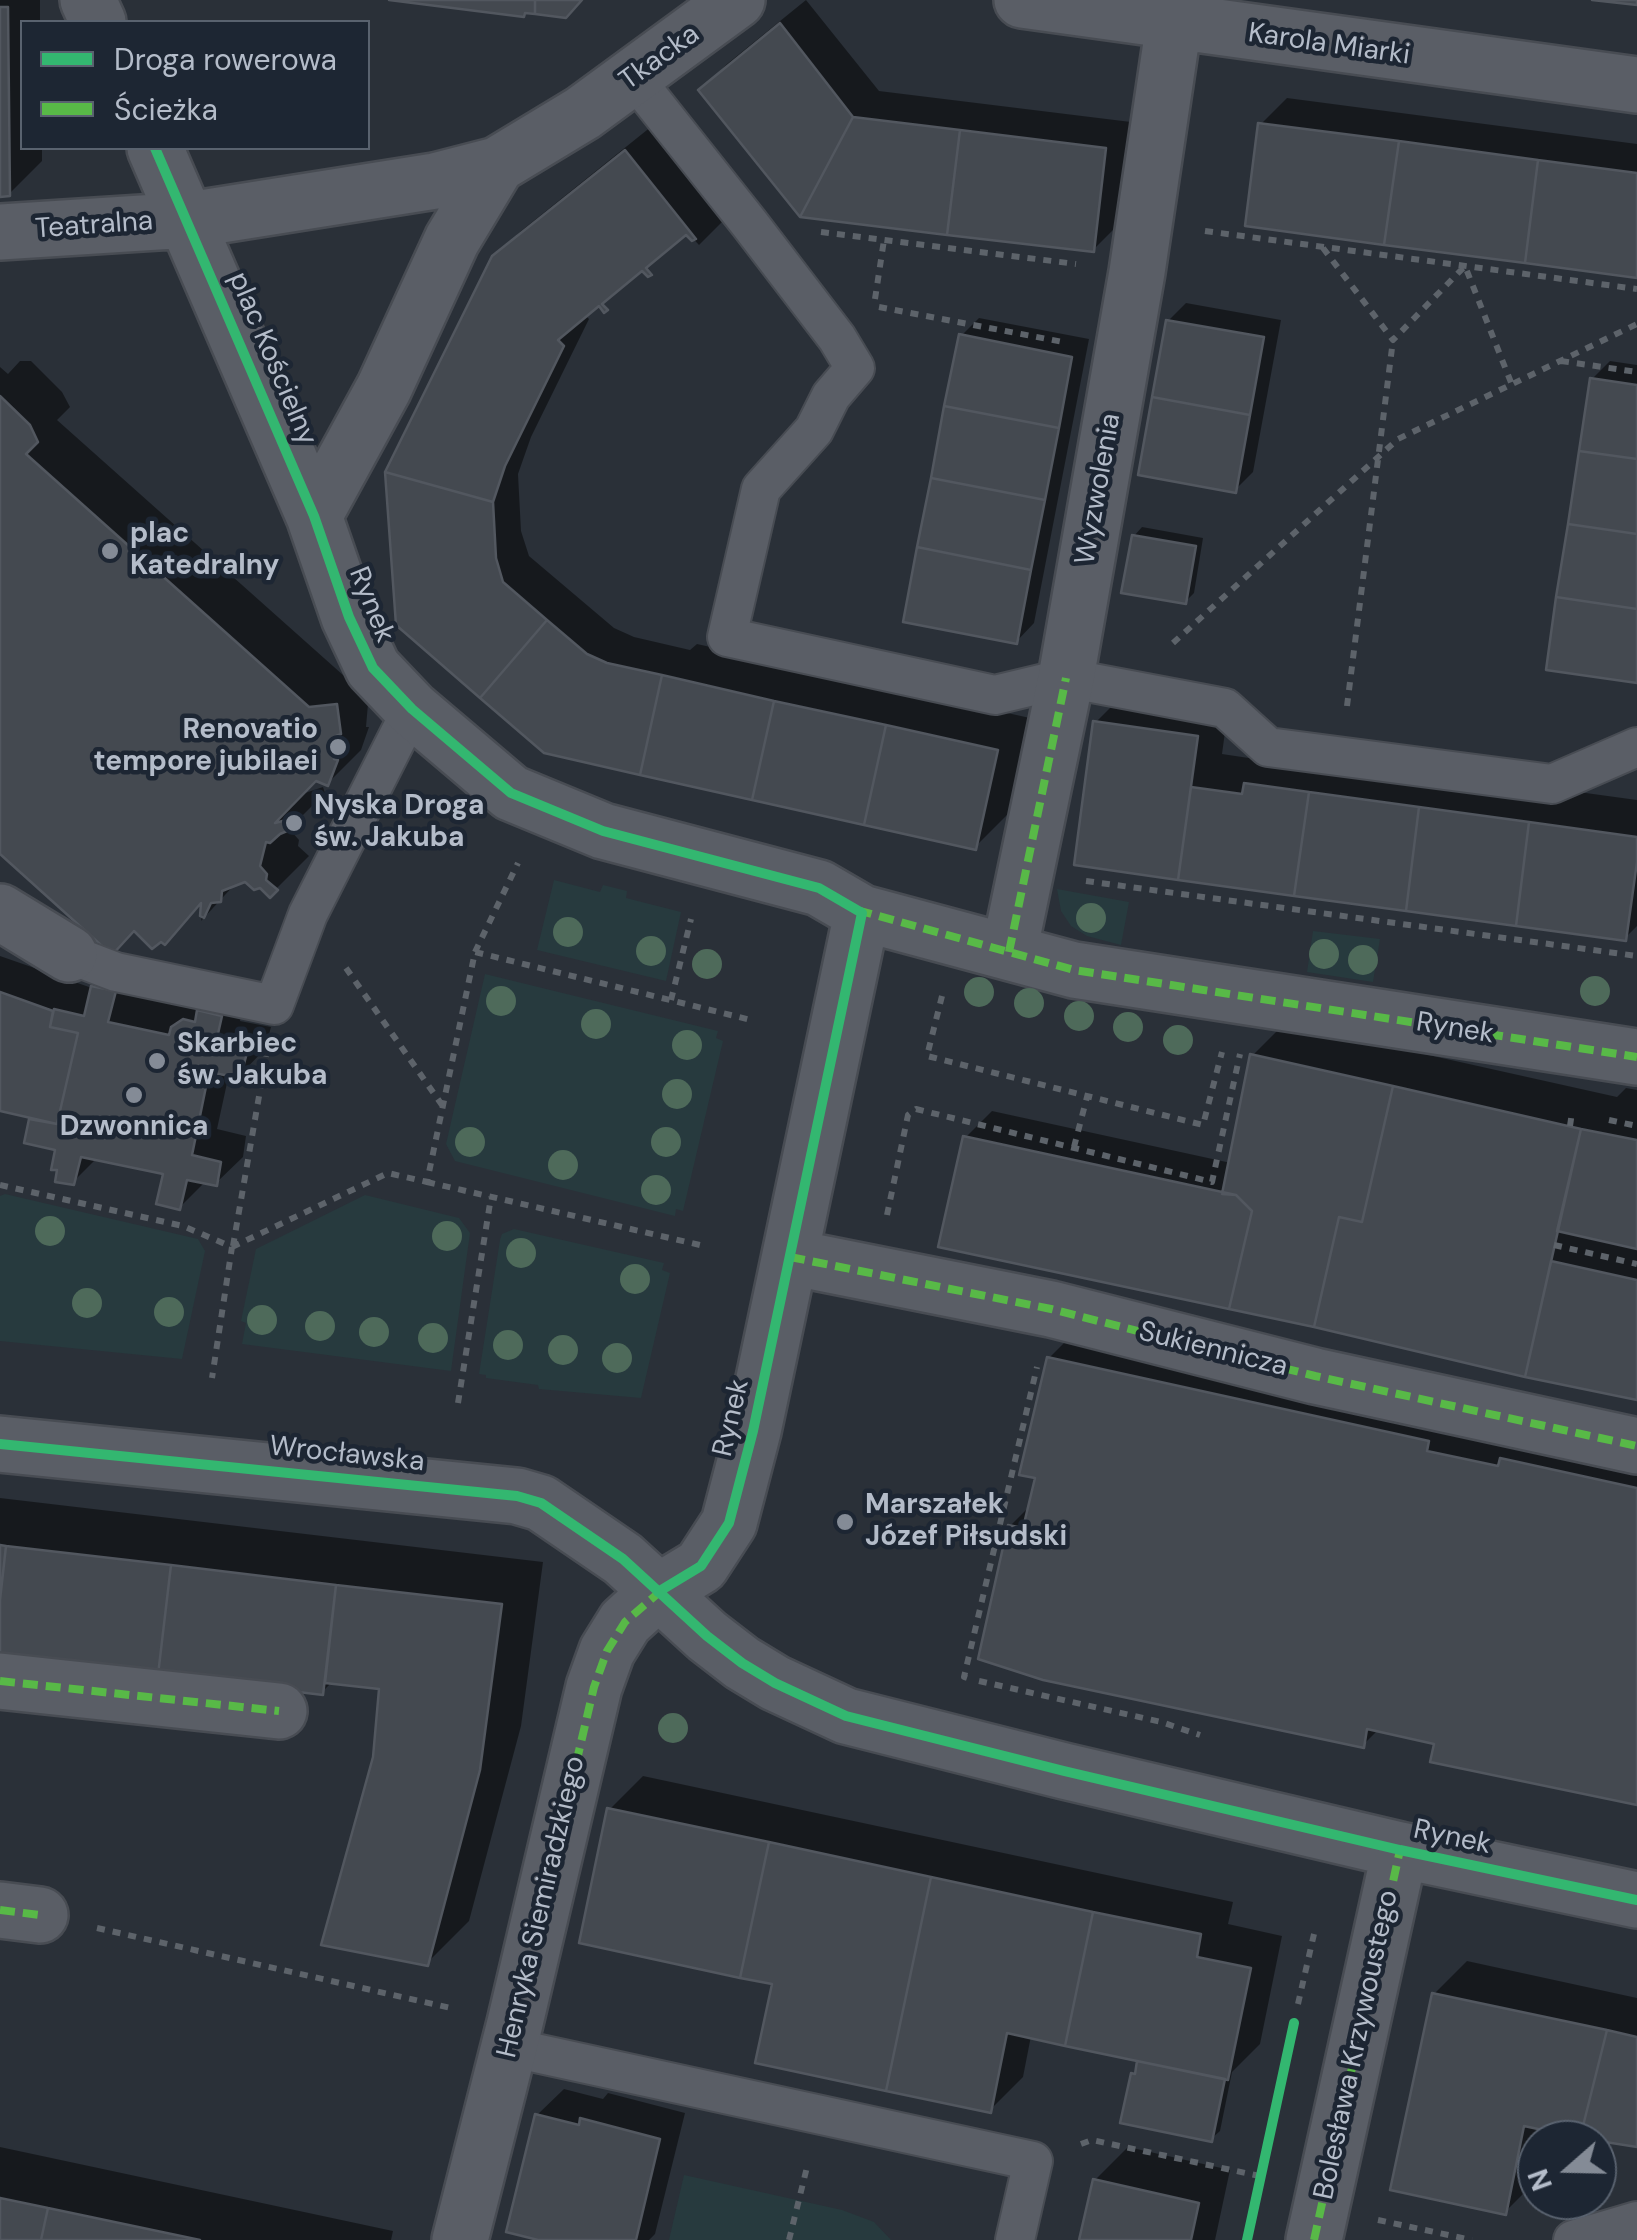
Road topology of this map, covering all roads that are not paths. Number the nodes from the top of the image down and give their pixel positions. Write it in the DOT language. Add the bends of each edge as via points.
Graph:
graph roads {
  1 [pos="736,0"];
  2 [pos="1022,0"];
  3 [pos="1174,24"];
  4 [pos="634,78"];
  5 [pos="1637,85"];
  6 [pos="583,114"];
  7 [pos="156,150"];
  8 [pos="497,166"];
  9 [pos="189,220"];
  10 [pos="0,232"];
  11 [pos="314,516"];
  12 [pos="1066,678"];
  13 [pos="412,709"];
  14 [pos="1637,747"];
  15 [pos="0,912"];
  16 [pos="862,913"];
  17 [pos="1009,952"];
  18 [pos="68,954"];
  19 [pos="1637,1058"];
  20 [pos="790,1257"];
  21 [pos="0,1444"];
  22 [pos="1637,1446"];
  23 [pos="658,1592"];
  24 [pos="0,1681"];
  25 [pos="279,1710"];
  26 [pos="1400,1850"];
  27 [pos="1637,1900"];
  28 [pos="512,2035"];
  29 [pos="1319,2220"];
  30 [pos="1637,2221"];
  31 [pos="460,2240"];
  32 [pos="1016,2240"];
  33 [pos="1573,2240"];
  1 -- 4 [label="street, Tkacka"];
  2 -- 3 [label="street, Karola Miarki"];
  3 -- 5 [label="street, Karola Miarki"];
  3 -- 12 [label="street, Wyzwolenia"];
  4 -- 6 [label="street, Tkacka"];
  4 -- 12 [label="lane" via="854,368 814,430 761,489 727,637 994,695"];
  6 -- 8 [label="street, plac Kościelny"];
  7 -- 9 [label="street"];
  8 -- 9 [label="street, plac Kościelny"];
  8 -- 11 [label="street, plac Kościelny" via="452,240 384,388"];
  9 -- 10 [label="street, Teatralna"];
  9 -- 11 [label="street, plac Kościelny"];
  11 -- 13 [label="street, Rynek" via="373,668"];
  12 -- 14 [label="lane" via="1225,708 1268,746 1552,784"];
  12 -- 17 [label="street, Wyzwolenia"];
  13 -- 16 [label="street, Rynek" via="512,793 603,831 819,888"];
  13 -- 18 [label="lane" via="308,914 274,1005 116,972"];
  15 -- 18 [label="street"];
  16 -- 17 [label="street, Rynek"];
  16 -- 20 [label="street, Rynek"];
  17 -- 19 [label="street, Rynek" via="1240,1021"];
  20 -- 22 [label="street, Sukiennicza"];
  20 -- 23 [label="street, Rynek" via="729,1523 701,1566"];
  21 -- 23 [label="street, Wrocławska" via="517,1496 541,1503 596,1540"];
  23 -- 26 [label="street, Rynek" via="742,1663 846,1716"];
  23 -- 28 [label="street, Henryka Siemiradzkiego" via="625,1622 594,1687"];
  24 -- 25 [label="street"];
  26 -- 27 [label="street, Rynek"];
  26 -- 29 [label="street, Bolesława Krzywoustego"];
  28 -- 31 [label="street, Henryka Siemiradzkiego"];
  28 -- 32 [label="lane" via="819,2115 1033,2162"];
  30 -- 33 [label="lane"];
}
